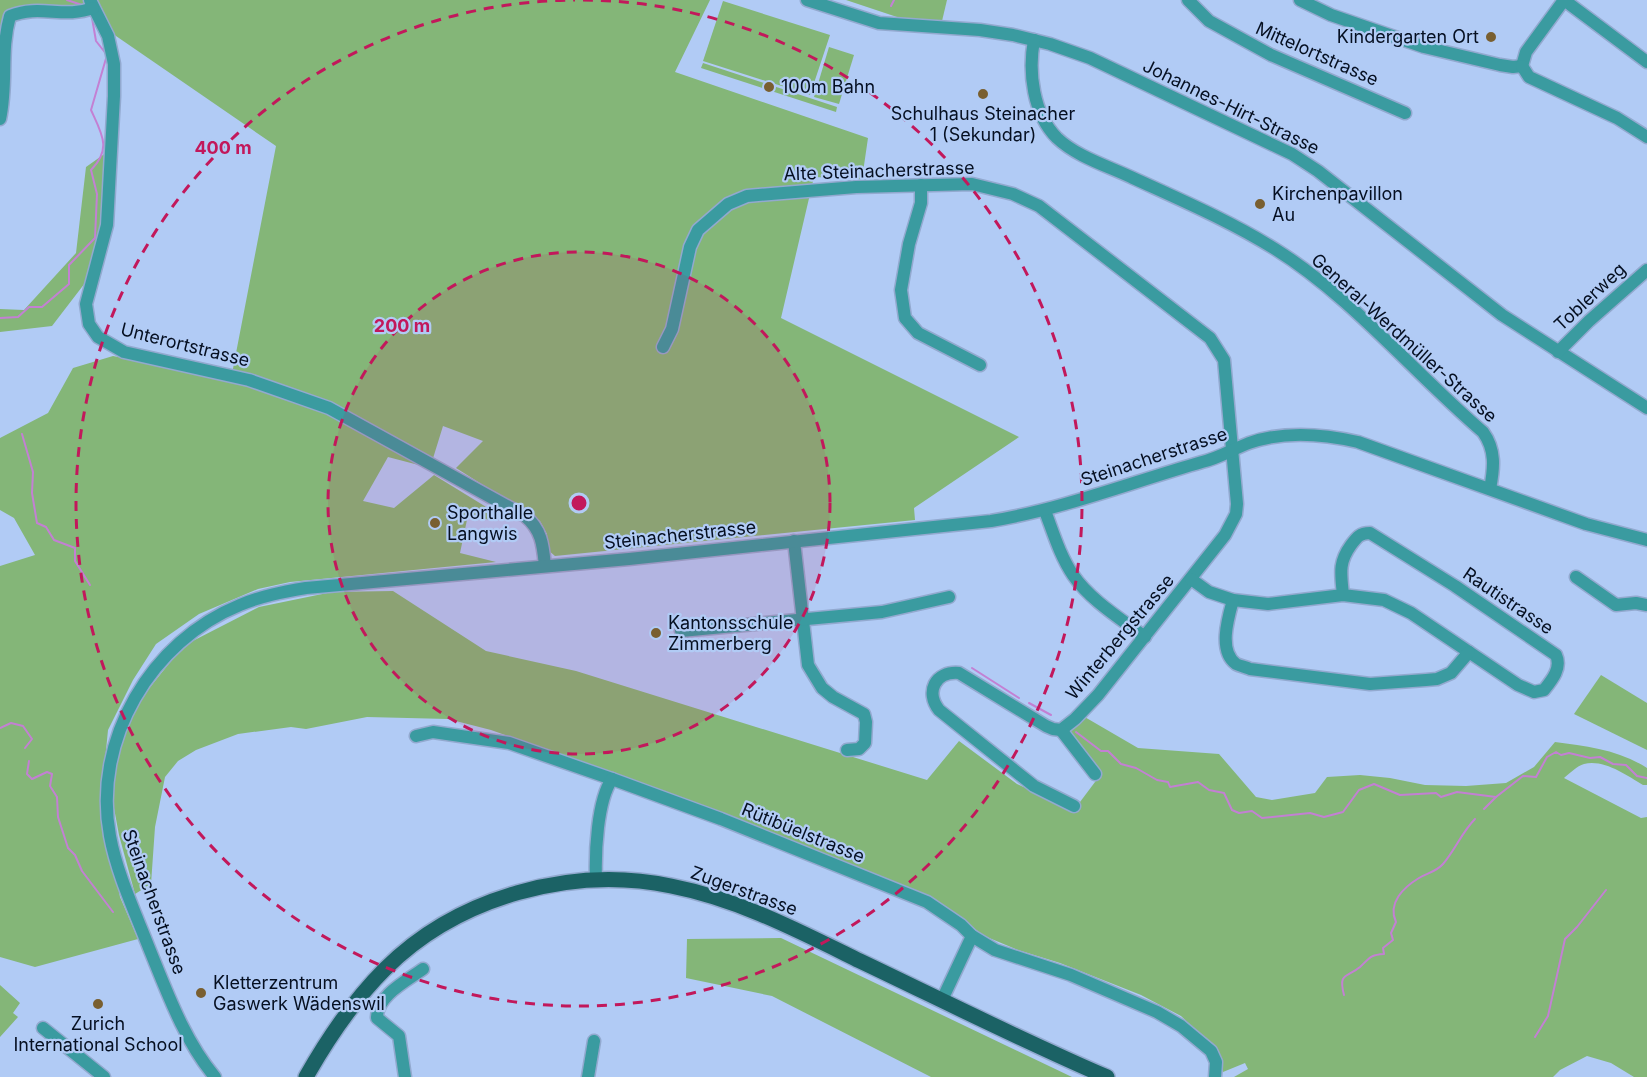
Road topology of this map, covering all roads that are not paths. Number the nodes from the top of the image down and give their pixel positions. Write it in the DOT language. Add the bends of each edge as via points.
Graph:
graph roads {
  1 [pos="807,0"];
  2 [pos="1188,0"];
  3 [pos="1300,0"];
  4 [pos="1564,0"];
  5 [pos="91,4"];
  6 [pos="5,14"];
  7 [pos="1034,40"];
  8 [pos="1647,63"];
  9 [pos="1522,66"];
  10 [pos="1405,113"];
  11 [pos="0,119"];
  12 [pos="1647,137"];
  13 [pos="921,185"];
  14 [pos="1647,270"];
  15 [pos="663,347"];
  16 [pos="1557,352"];
  17 [pos="980,364"];
  18 [pos="1647,408"];
  19 [pos="1232,451"];
  20 [pos="1490,489"];
  21 [pos="1045,511"];
  22 [pos="1647,540"];
  23 [pos="794,542"];
  24 [pos="545,566"];
  25 [pos="1575,577"];
  26 [pos="1191,579"];
  27 [pos="1343,595"];
  28 [pos="949,597"];
  29 [pos="1233,600"];
  30 [pos="1647,605"];
  31 [pos="803,619"];
  32 [pos="681,631"];
  33 [pos="1144,637"];
  34 [pos="1469,652"];
  35 [pos="1061,730"];
  36 [pos="416,736"];
  37 [pos="847,750"];
  38 [pos="1095,774"];
  39 [pos="612,779"];
  40 [pos="1074,806"];
  41 [pos="596,880"];
  42 [pos="972,936"];
  43 [pos="423,969"];
  44 [pos="942,1000"];
  45 [pos="43,1028"];
  46 [pos="594,1041"];
  47 [pos="208,1075"];
  48 [pos="104,1077"];
  49 [pos="306,1077"];
  50 [pos="405,1077"];
  51 [pos="588,1077"];
  52 [pos="1107,1077"];
  53 [pos="1215,1077"];
  1 -- 7 [label="street, Johannes-Hirt-Strasse" via="879,23 980,30"];
  2 -- 10 [label="street, Mittelortstrasse" via="1202,15 1245,42"];
  3 -- 9 [label="street" via="1331,15 1424,47 1500,65"];
  4 -- 8 [label="street"];
  4 -- 9 [label="street" via="1526,52"];
  5 -- 6 [label="street" via="73,13 38,10"];
  5 -- 24 [label="street, Unterortstrasse" via="108,36 114,64 107,225 86,303 89,324 98,337 124,352 249,380 329,408 525,516 540,535"];
  6 -- 11 [label="street"];
  7 -- 16 [label="street, Johannes-Hirt-Strasse" via="1090,58 1299,158 1470,286 1502,315"];
  7 -- 20 [label="street, General-Werdmüller-Strasse" via="1037,103 1044,122 1059,139 1085,156 1244,231 1326,285 1483,432 1493,452"];
  9 -- 12 [label="street" via="1535,81 1617,118"];
  13 -- 15 [label="street, Alte Steinacherstrasse" via="768,193 728,204 698,230 690,247 675,320"];
  13 -- 17 [label="street" via="921,203 901,290 905,318 918,333"];
  13 -- 19 [label="street, Alte Steinacherstrasse" via="985,186 1039,206 1210,339 1224,360"];
  14 -- 16 [label="street, Toblerweg"];
  16 -- 18 [label="street, Johannes-Hirt-Strasse"];
  19 -- 20 [label="street, Steinacherstrasse" via="1274,437 1329,436 1371,446"];
  19 -- 21 [label="street, Steinacherstrasse"];
  19 -- 26 [label="street, Winterbergstrasse" via="1236,514"];
  20 -- 22 [label="street, Steinacherstrasse" via="1586,524"];
  21 -- 23 [label="street, Steinacherstrasse" via="958,526"];
  21 -- 33 [label="street" via="1075,578"];
  23 -- 24 [label="street, Steinacherstrasse"];
  23 -- 31 [label="street"];
  24 -- 47 [label="street, Steinacherstrasse" via="267,595 204,623 177,644 142,685 112,753 107,793 110,836 126,889 167,992"];
  25 -- 30 [label="street" via="1616,604"];
  26 -- 29 [label="street" via="1209,592"];
  26 -- 33 [label="street, Winterbergstrasse"];
  27 -- 29 [label="street" via="1268,604"];
  27 -- 34 [label="street, Rautistrasse" via="1370,597 1398,606"];
  27 -- 34 [label="street, Rautistrasse" via="1343,555 1358,535 1370,533 1556,655 1559,664 1544,690 1534,692"];
  28 -- 31 [label="street" via="882,612"];
  29 -- 34 [label="street" via="1227,653 1237,665 1250,669 1370,684 1426,680 1451,673"];
  31 -- 32 [label="street"];
  31 -- 37 [label="street" via="808,665 814,677 833,697 866,718 865,743 859,749"];
  33 -- 35 [label="street, Winterbergstrasse" via="1098,695"];
  35 -- 38 [label="street"];
  35 -- 40 [label="street" via="1046,726 959,673 945,674 933,689 932,700 939,710 1034,786"];
  36 -- 39 [label="street, Rütibüelstrasse" via="433,732 509,743"];
  39 -- 41 [label="street" via="603,796"];
  39 -- 42 [label="street, Rütibüelstrasse" via="927,902"];
  41 -- 44 [label="main road, Zugerstrasse" via="671,886 726,902 801,932"];
  41 -- 49 [label="main road, Zugerstrasse" via="532,888 493,900 415,944 367,988 330,1036"];
  42 -- 44 [label="street"];
  42 -- 53 [label="street, Rütibüelstrasse" via="995,950 1095,984 1167,1017 1211,1051 1216,1062"];
  43 -- 50 [label="street" via="389,994 377,1011 377,1018 399,1036"];
  44 -- 52 [label="main road, Zugerstrasse"];
  45 -- 48 [label="street"];
  46 -- 51 [label="street"];
}
